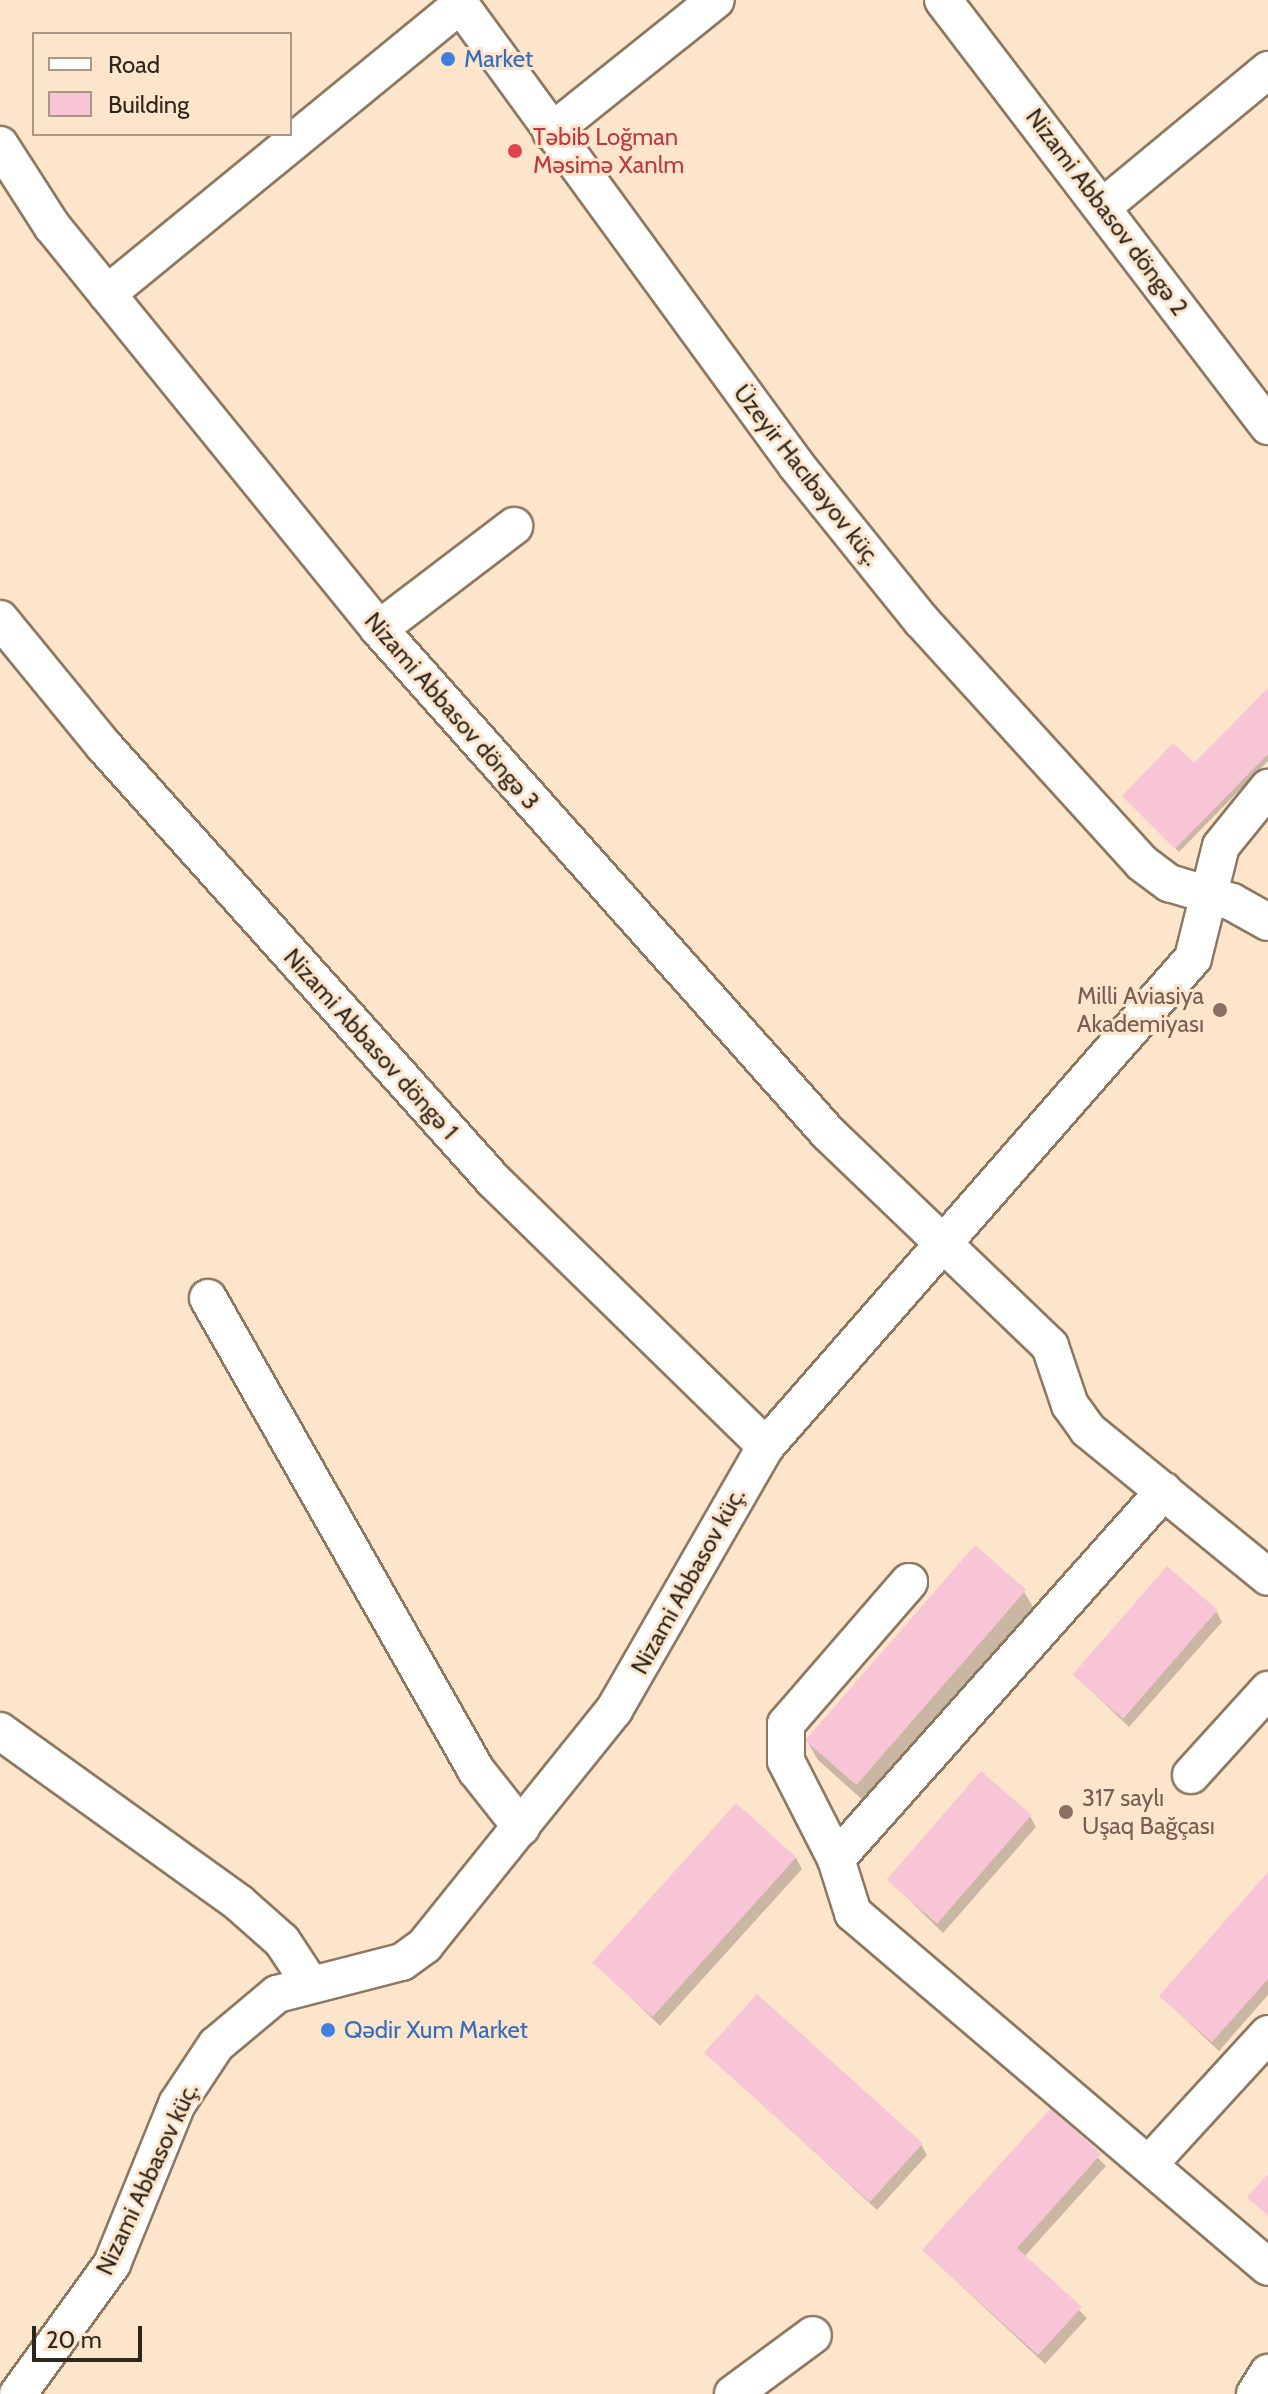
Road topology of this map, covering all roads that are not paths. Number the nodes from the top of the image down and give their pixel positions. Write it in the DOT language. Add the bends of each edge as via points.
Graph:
graph roads {
  1 [pos="716,0"];
  2 [pos="947,1"];
  3 [pos="458,3"];
  4 [pos="1268,70"];
  5 [pos="551,132"];
  6 [pos="0,145"];
  7 [pos="1105,205"];
  8 [pos="107,294"];
  9 [pos="1268,426"];
  10 [pos="514,526"];
  11 [pos="0,619"];
  12 [pos="379,629"];
  13 [pos="1268,788"];
  14 [pos="1209,897"];
  15 [pos="1268,922"];
  16 [pos="944,1243"];
  17 [pos="208,1298"];
  18 [pos="766,1446"];
  19 [pos="1164,1491"];
  20 [pos="1268,1577"];
  21 [pos="909,1582"];
  22 [pos="1268,1690"];
  23 [pos="0,1731"];
  24 [pos="1191,1775"];
  25 [pos="521,1827"];
  26 [pos="836,1859"];
  27 [pos="309,1982"];
  28 [pos="1268,2034"];
  29 [pos="1150,2163"];
  30 [pos="1268,2267"];
  31 [pos="813,2335"];
  32 [pos="1268,2373"];
  33 [pos="18,2394"];
  34 [pos="733,2394"];
  35 [pos="1255,2394"];
  1 -- 5 [label="street"];
  2 -- 7 [label="street, Nizami Abbasov döngə 2"];
  3 -- 5 [label="street, Üzeyir Hacıbəyov küç."];
  3 -- 8 [label="street"];
  4 -- 7 [label="street"];
  5 -- 14 [label="street, Üzeyir Hacıbəyov küç." via="797,466 921,620 1142,863"];
  6 -- 8 [label="street, Nizami Abbasov döngə 3"];
  7 -- 9 [label="street, Nizami Abbasov döngə 2"];
  8 -- 12 [label="street, Nizami Abbasov döngə 3"];
  10 -- 12 [label="street"];
  11 -- 18 [label="street, Nizami Abbasov döngə 1" via="104,746 494,1181"];
  12 -- 16 [label="street, Nizami Abbasov döngə 3" via="829,1134"];
  13 -- 14 [label="street, Nizami Abbasov küç." via="1221,846"];
  14 -- 15 [label="street, Üzeyir Hacıbəyov küç."];
  14 -- 16 [label="street, Nizami Abbasov küç." via="1193,958"];
  16 -- 18 [label="street, Nizami Abbasov küç."];
  16 -- 19 [label="street, Nizami Abbasov döngə 3" via="1050,1346 1070,1405 1088,1430"];
  17 -- 25 [label="street" via="476,1770"];
  18 -- 25 [label="street, Nizami Abbasov küç." via="639,1673"];
  19 -- 20 [label="street, Nizami Abbasov döngə 3"];
  19 -- 26 [label="street"];
  21 -- 26 [label="street" via="786,1724 786,1761"];
  22 -- 24 [label="street"];
  23 -- 27 [label="street" via="239,1903 282,1941"];
  25 -- 27 [label="street, Nizami Abbasov küç." via="425,1945 402,1962"];
  26 -- 29 [label="street" via="853,1913"];
  27 -- 33 [label="street, Nizami Abbasov küç." via="277,1994 203,2062 165,2129 112,2264"];
  28 -- 29 [label="street"];
  29 -- 30 [label="street"];
  31 -- 34 [label="street"];
  32 -- 35 [label="street"];
}
